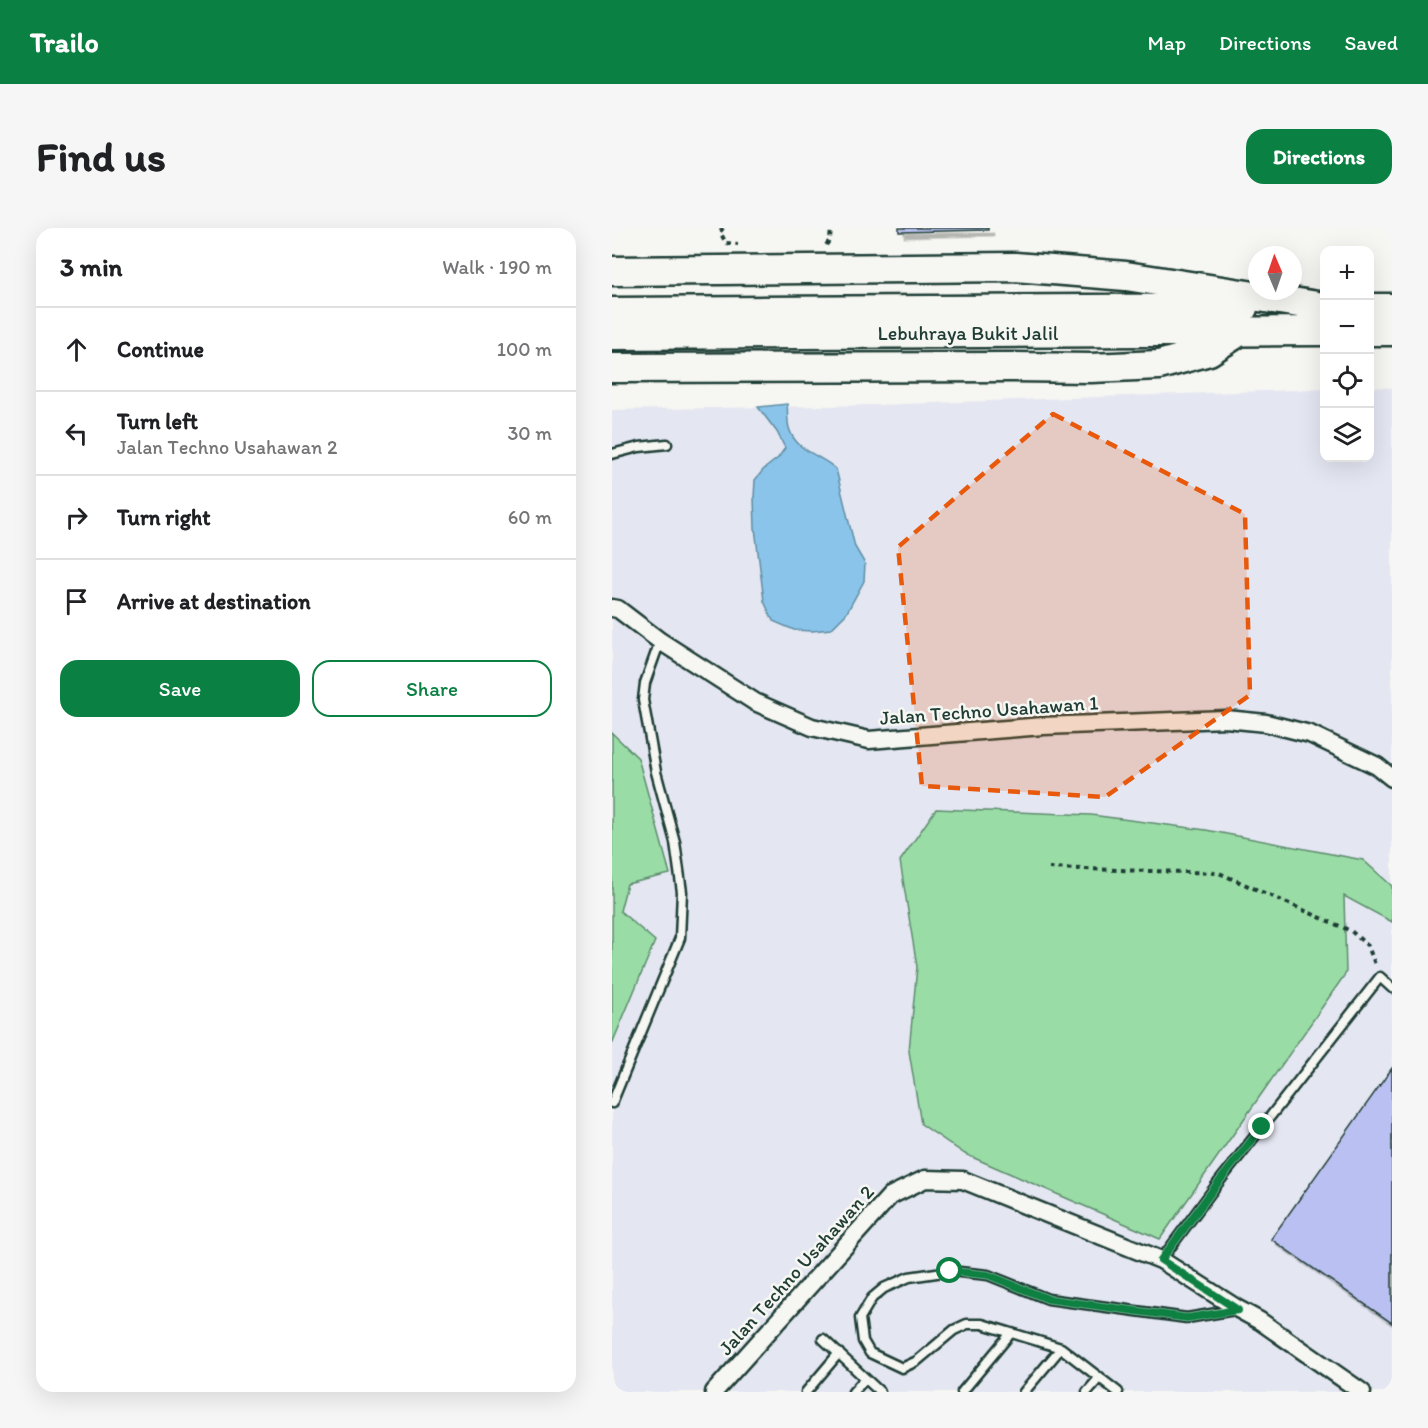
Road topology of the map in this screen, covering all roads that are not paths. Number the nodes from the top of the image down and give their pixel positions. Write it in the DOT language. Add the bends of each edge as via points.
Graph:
graph roads {
  1 [pos="612,271"];
  2 [pos="1320,307"];
  3 [pos="1320,308"];
  4 [pos="1374,308"];
  5 [pos="1392,308"];
  6 [pos="612,312"];
  7 [pos="1132,320"];
  8 [pos="1320,331"];
  9 [pos="1374,331"];
  10 [pos="1392,331"];
  11 [pos="1239,332"];
  12 [pos="612,336"];
  13 [pos="612,368"];
  14 [pos="667,444"];
  15 [pos="612,454"];
  16 [pos="612,608"];
  17 [pos="660,642"];
  18 [pos="1392,778"];
  19 [pos="1392,988"];
  20 [pos="612,1103"];
  21 [pos="1161,1260"];
  22 [pos="1238,1310"];
  23 [pos="1011,1333"];
  24 [pos="823,1339"];
  25 [pos="1061,1348"];
  26 [pos="839,1353"];
  27 [pos="1100,1377"];
  28 [pos="865,1379"];
  29 [pos="714,1392"];
  30 [pos="806,1392"];
  31 [pos="854,1392"];
  32 [pos="880,1392"];
  33 [pos="962,1392"];
  34 [pos="1024,1392"];
  35 [pos="1087,1392"];
  36 [pos="1118,1392"];
  37 [pos="1362,1392"];
  1 -- 2 [label="highway" via="1015,267 1126,276"];
  3 -- 7 [label="highway, Lebuhraya Bukit Jalil"];
  4 -- 5 [label="highway"];
  6 -- 7 [label="highway, Lebuhraya Bukit Jalil"];
  7 -- 11 [label="highway, Lebuhraya Bukit Jalil"];
  7 -- 12 [label="highway, Lebuhraya Bukit Jalil"];
  8 -- 11 [label="highway, Lebuhraya Bukit Jalil"];
  9 -- 10 [label="highway"];
  11 -- 13 [label="highway" via="1209,351 1159,365"];
  14 -- 15 [label="lane"];
  16 -- 17 [label="street, Jalan Techno Usahawan 1"];
  17 -- 18 [label="street, Jalan Techno Usahawan 1" via="755,702 812,727 869,740 1043,726 1226,719 1266,723 1310,734 1377,766"];
  17 -- 20 [label="lane" via="643,700 656,772 675,842 682,892 680,938"];
  19 -- 21 [label="lane" via="1380,977"];
  21 -- 22 [label="street, Jalan Techno Usahawan 2"];
  21 -- 29 [label="street, Jalan Techno Usahawan 2" via="963,1180 925,1179 890,1196"];
  22 -- 23 [label="lane" via="1187,1318 1048,1299 988,1275 950,1271 909,1277 884,1288 872,1298 860,1318 862,1341 870,1353 902,1368 967,1324 982,1324"];
  22 -- 37 [label="street, Jalan Techno Usahawan 2"];
  23 -- 25 [label="lane"];
  23 -- 33 [label="lane"];
  24 -- 26 [label="lane"];
  25 -- 27 [label="lane"];
  25 -- 34 [label="lane"];
  26 -- 28 [label="lane"];
  26 -- 30 [label="lane"];
  27 -- 35 [label="lane"];
  27 -- 36 [label="lane"];
  28 -- 31 [label="lane"];
  28 -- 32 [label="lane"];
}
